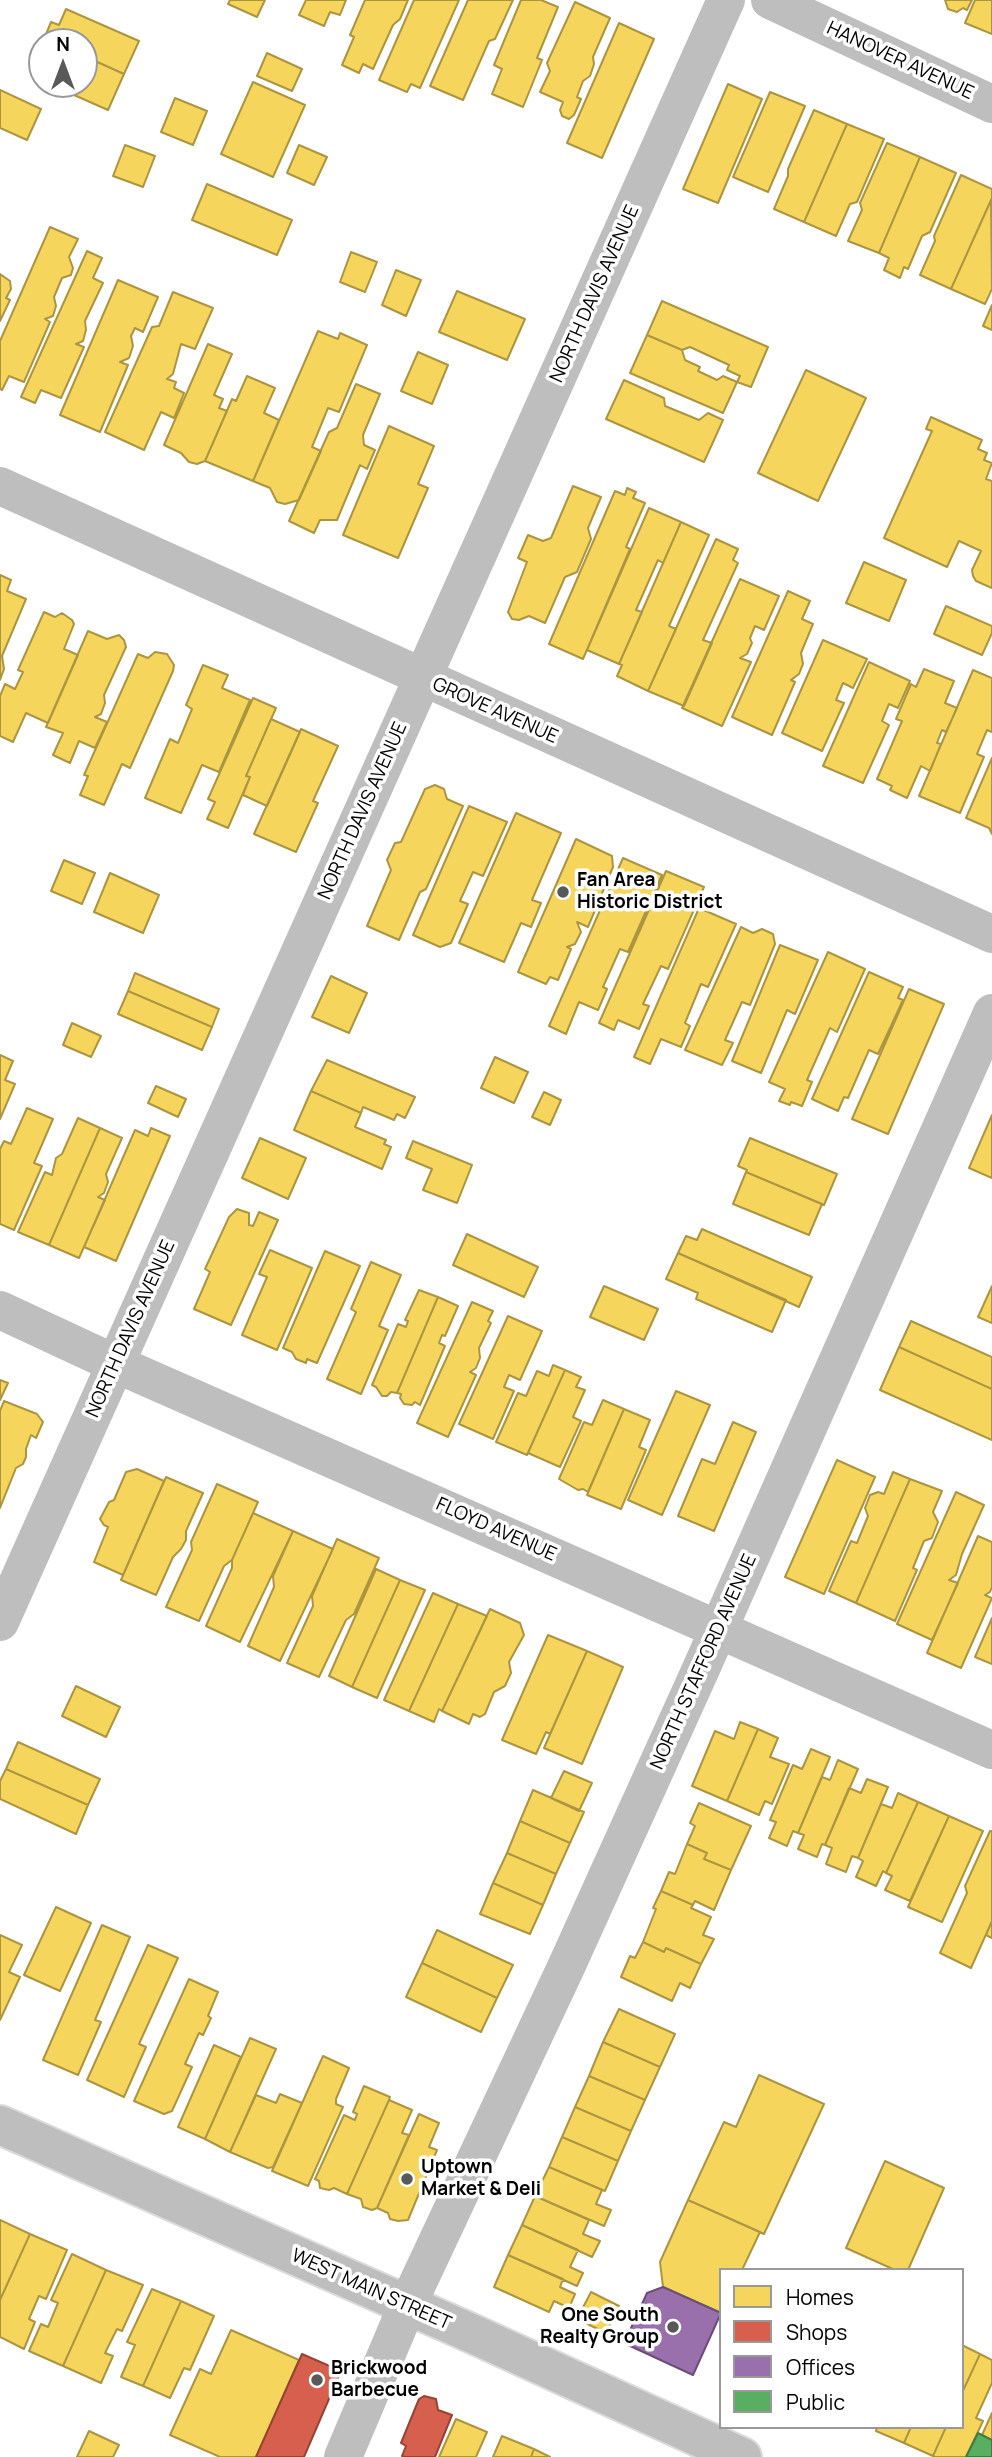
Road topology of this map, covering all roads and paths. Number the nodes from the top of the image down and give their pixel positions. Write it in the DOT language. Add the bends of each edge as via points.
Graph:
graph roads {
  1 [pos="726,0"];
  2 [pos="770,0"];
  3 [pos="992,104"];
  4 [pos="0,486"];
  5 [pos="422,678"];
  6 [pos="992,934"];
  7 [pos="992,1013"];
  8 [pos="0,1310"];
  9 [pos="116,1364"];
  10 [pos="0,1622"];
  11 [pos="719,1628"];
  12 [pos="992,1750"];
  13 [pos="0,2125"];
  14 [pos="407,2306"];
  15 [pos="343,2457"];
  16 [pos="742,2457"];
  1 -- 5 [label="street, NORTH DAVIS AVENUE"];
  2 -- 3 [label="street, HANOVER AVENUE"];
  4 -- 5 [label="street, GROVE AVENUE"];
  5 -- 6 [label="street, GROVE AVENUE"];
  5 -- 9 [label="street, NORTH DAVIS AVENUE"];
  7 -- 11 [label="street, NORTH STAFFORD AVENUE"];
  8 -- 9 [label="street, FLOYD AVENUE"];
  9 -- 10 [label="street, NORTH DAVIS AVENUE"];
  9 -- 11 [label="street, FLOYD AVENUE"];
  11 -- 12 [label="street, FLOYD AVENUE"];
  11 -- 14 [label="street, NORTH STAFFORD AVENUE"];
  13 -- 14 [label="street, WEST MAIN STREET"];
  14 -- 15 [label="street, NORTH STAFFORD AVENUE"];
  14 -- 16 [label="street, WEST MAIN STREET"];
}
